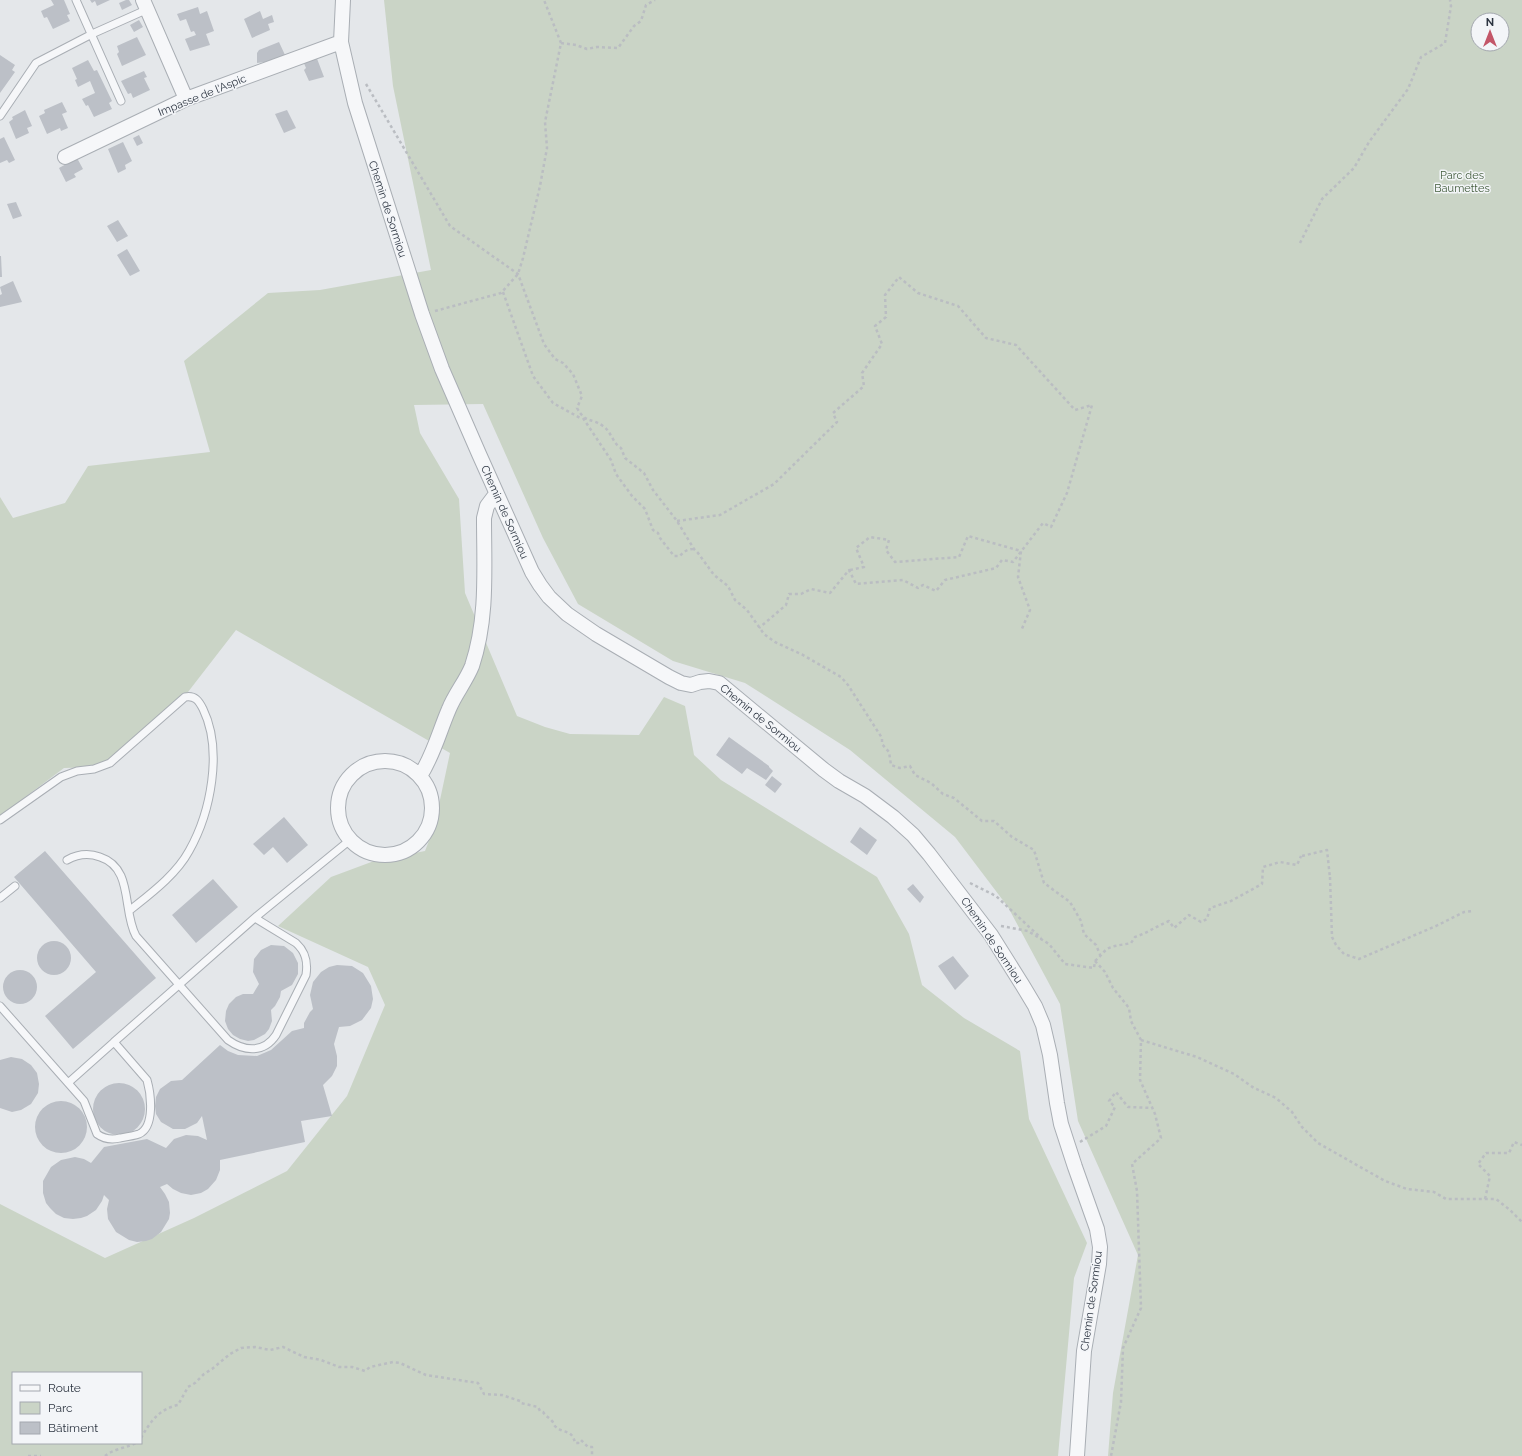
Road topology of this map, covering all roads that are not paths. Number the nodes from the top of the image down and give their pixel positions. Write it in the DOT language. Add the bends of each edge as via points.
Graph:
graph roads {
  1 [pos="76,0"];
  2 [pos="343,0"];
  3 [pos="145,5"];
  4 [pos="92,34"];
  5 [pos="341,42"];
  6 [pos="186,99"];
  7 [pos="121,102"];
  8 [pos="0,116"];
  9 [pos="65,157"];
  10 [pos="496,494"];
  11 [pos="420,776"];
  12 [pos="0,820"];
  13 [pos="350,840"];
  14 [pos="68,860"];
  15 [pos="15,886"];
  16 [pos="0,898"];
  17 [pos="129,911"];
  18 [pos="255,918"];
  19 [pos="179,985"];
  20 [pos="0,1006"];
  21 [pos="114,1042"];
  22 [pos="68,1083"];
  23 [pos="1077,1456"];
  1 -- 4 [label="lane"];
  2 -- 5 [label="street, Chemin de Sormiou"];
  3 -- 4 [label="lane"];
  3 -- 6 [label="street"];
  4 -- 7 [label="lane"];
  4 -- 8 [label="lane" via="36,63"];
  5 -- 6 [label="street, Impasse de l'Aspic"];
  5 -- 10 [label="street, Chemin de Sormiou" via="355,103 422,314 442,369"];
  6 -- 9 [label="street, Impasse de l'Aspic"];
  10 -- 11 [label="street" via="487,506 484,518 484,607 477,649 465,680 449,709 433,753"];
  10 -- 23 [label="street, Chemin de Sormiou" via="540,586 567,614 596,634 681,683 719,683 824,770 866,796 904,826 982,922 1023,986 1043,1025 1061,1124 1099,1240 1099,1264 1084,1351"];
  11 -- 13 [label="street" via="410,768 387,761 369,764 353,773 340,794 338,806 343,830"];
  11 -- 13 [label="street" via="428,787 433,813 430,826 422,838 400,853 386,856 373,854"];
  12 -- 17 [label="lane" via="61,776 110,763 185,697 196,698 206,714 213,741 211,786 206,810 185,858 163,882"];
  13 -- 18 [label="lane"];
  14 -- 17 [label="lane" via="90,854 112,863 121,875"];
  15 -- 16 [label="lane"];
  17 -- 19 [label="lane" via="136,936"];
  18 -- 19 [label="lane"];
  18 -- 19 [label="lane" via="301,947 307,965 306,975 271,1042 258,1048 242,1048 236,1045 228,1040"];
  19 -- 21 [label="lane"];
  20 -- 22 [label="lane"];
  21 -- 22 [label="lane"];
  21 -- 22 [label="lane" via="147,1080 150,1115 143,1131 113,1140 101,1137 97,1134 84,1101"];
}
